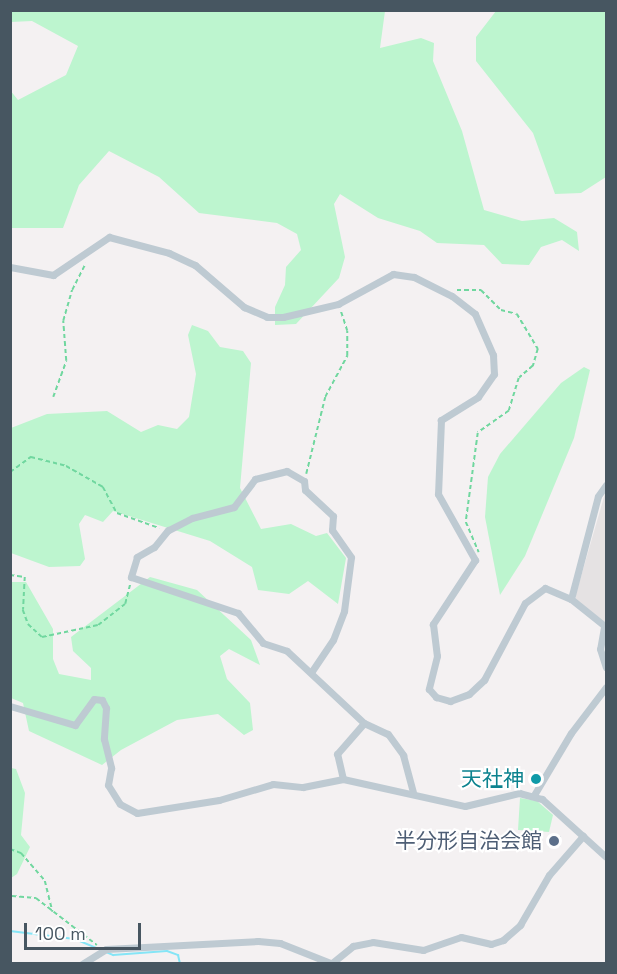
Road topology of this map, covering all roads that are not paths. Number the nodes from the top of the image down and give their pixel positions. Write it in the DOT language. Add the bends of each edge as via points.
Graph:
graph roads {
  1 [pos="10,267"];
  2 [pos="606,486"];
  3 [pos="571,599"];
  4 [pos="605,627"];
  5 [pos="606,667"];
  6 [pos="312,671"];
  7 [pos="606,687"];
  8 [pos="10,706"];
  9 [pos="364,723"];
  10 [pos="343,779"];
  11 [pos="413,792"];
  12 [pos="534,795"];
  13 [pos="583,836"];
  14 [pos="606,857"];
  15 [pos="82,963"];
  16 [pos="333,963"];
  1 -- 3 [label="street" via="53,275 109,237 169,253 195,265 244,307 267,316 283,317 338,304 393,274 414,277 447,293 475,314 493,355 494,374 488,388 441,420 438,494 475,560 433,624 436,665 428,684 436,697 461,699 484,680 511,625 536,592 545,588"];
  2 -- 3 [label="street" via="598,496"];
  3 -- 4 [label="street"];
  4 -- 5 [label="street" via="600,649"];
  6 -- 6 [label="street" via="333,640 344,611 351,557 332,530 333,516 305,490 304,481 287,471 255,478 234,507 192,518 165,532 154,547 137,557 131,578 238,613 263,643 287,651"];
  6 -- 9 [label="street"];
  7 -- 12 [label="street" via="571,734"];
  8 -- 10 [label="street" via="75,724 94,699 102,700 106,708 104,739 111,768 108,785 120,804 137,813 219,800 273,784 303,787"];
  9 -- 10 [label="street" via="337,754"];
  9 -- 11 [label="street" via="388,734 403,755"];
  10 -- 11 [label="street"];
  11 -- 12 [label="street" via="465,806 519,794"];
  12 -- 13 [label="street"];
  13 -- 14 [label="street"];
  13 -- 16 [label="street" via="549,875 520,925 503,940 491,944 461,937 423,950 373,942 353,946"];
  15 -- 16 [label="street" via="106,949 258,941 280,943"];
}
